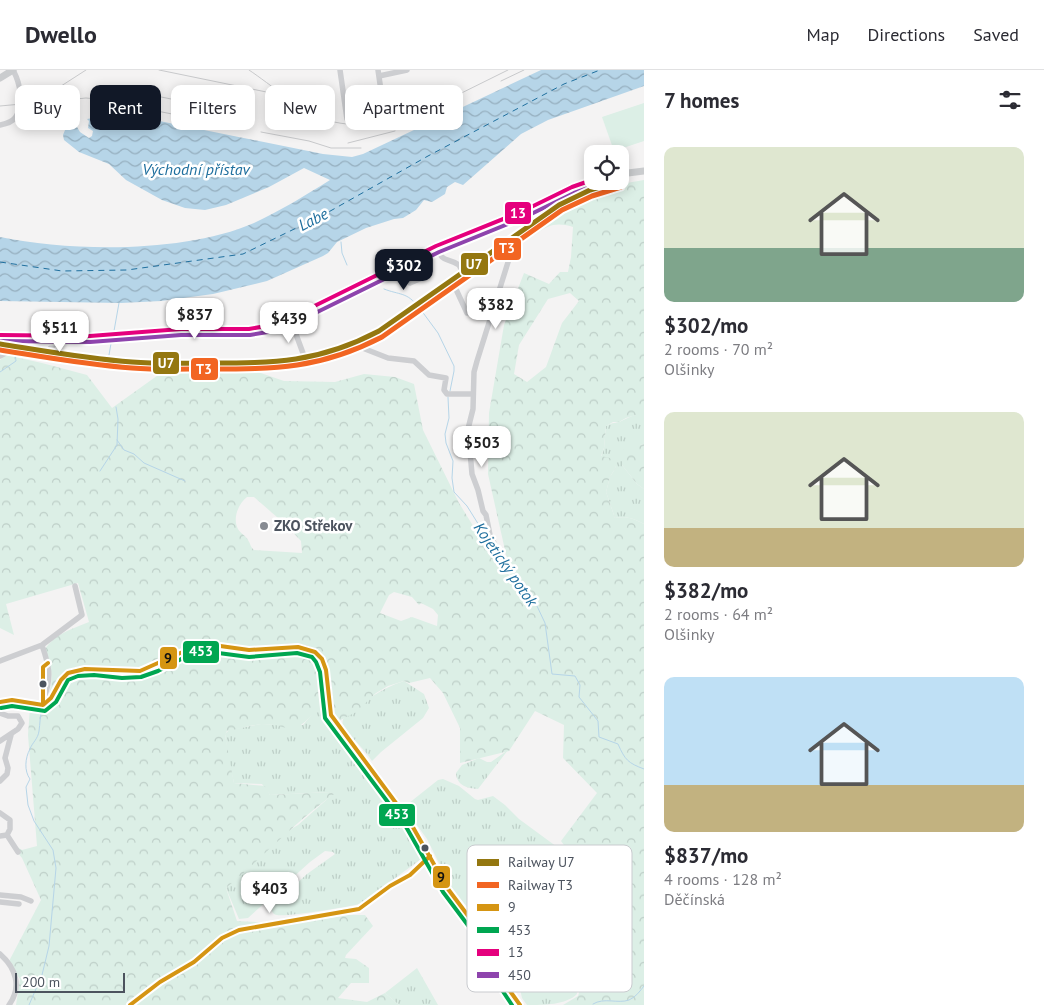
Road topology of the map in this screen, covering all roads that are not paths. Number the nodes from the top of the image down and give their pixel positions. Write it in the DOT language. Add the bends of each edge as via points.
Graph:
graph roads {
  1 [pos="13,70"];
  2 [pos="340,70"];
  3 [pos="407,70"];
  4 [pos="378,73"];
  5 [pos="0,78"];
  6 [pos="345,105"];
  7 [pos="0,125"];
  8 [pos="644,171"];
  9 [pos="629,173"];
  10 [pos="584,183"];
  11 [pos="436,246"];
  12 [pos="400,264"];
  13 [pos="424,277"];
  14 [pos="466,278"];
  15 [pos="466,313"];
  16 [pos="290,318"];
  17 [pos="0,335"];
  18 [pos="61,337"];
  19 [pos="0,356"];
  20 [pos="308,364"];
  21 [pos="283,367"];
  22 [pos="472,394"];
  23 [pos="494,543"];
  24 [pos="75,586"];
  25 [pos="42,646"];
  26 [pos="0,662"];
  27 [pos="0,702"];
  28 [pos="43,705"];
  29 [pos="0,713"];
  30 [pos="11,735"];
  31 [pos="0,742"];
  32 [pos="0,781"];
  33 [pos="0,812"];
  34 [pos="3,836"];
  35 [pos="18,852"];
  36 [pos="430,856"];
  37 [pos="0,895"];
  38 [pos="31,901"];
  39 [pos="0,902"];
  40 [pos="19,904"];
  41 [pos="467,914"];
  42 [pos="0,954"];
  43 [pos="511,992"];
  44 [pos="9,1005"];
  45 [pos="130,1005"];
  46 [pos="520,1005"];
  1 -- 5 [label="main road"];
  1 -- 7 [label="street" via="19,80 21,99 15,118"];
  2 -- 6 [label="street"];
  3 -- 4 [label="street"];
  8 -- 9 [label="main road"];
  10 -- 11 [label="main road"];
  11 -- 12 [label="main road"];
  11 -- 14 [label="street" via="440,257 459,265"];
  12 -- 13 [label="street" via="410,283"];
  12 -- 16 [label="main road"];
  14 -- 15 [label="street" via="454,285"];
  14 -- 22 [label="street" via="502,249 507,249 509,253 503,279 476,361"];
  16 -- 18 [label="main road" via="249,329 181,329"];
  16 -- 20 [label="street"];
  17 -- 18 [label="main road"];
  18 -- 19 [label="street" via="45,354 11,350"];
  20 -- 21 [label="street"];
  20 -- 22 [label="street" via="362,348 388,358 414,361 429,375 446,378 444,390 447,394"];
  22 -- 23 [label="street" via="468,430 470,463"];
  24 -- 25 [label="street" via="82,615"];
  25 -- 26 [label="street"];
  25 -- 28 [label="street" via="50,679"];
  27 -- 28 [label="street" via="12,700"];
  28 -- 36 [label="street" via="51,700 62,678 70,672 102,669 138,671 199,645 243,650 301,647 312,650 325,665 331,715 410,822"];
  29 -- 30 [label="street" via="18,716 22,721 21,727"];
  30 -- 31 [label="street"];
  30 -- 32 [label="street" via="5,758 7,774"];
  33 -- 34 [label="street" via="10,820 10,829"];
  34 -- 35 [label="street"];
  36 -- 41 [label="street"];
  36 -- 45 [label="street" via="410,875 359,909 239,930 222,938 194,962"];
  37 -- 38 [label="street"];
  39 -- 40 [label="street"];
  42 -- 44 [label="street" via="16,975 14,998"];
  43 -- 46 [label="street"];
}
